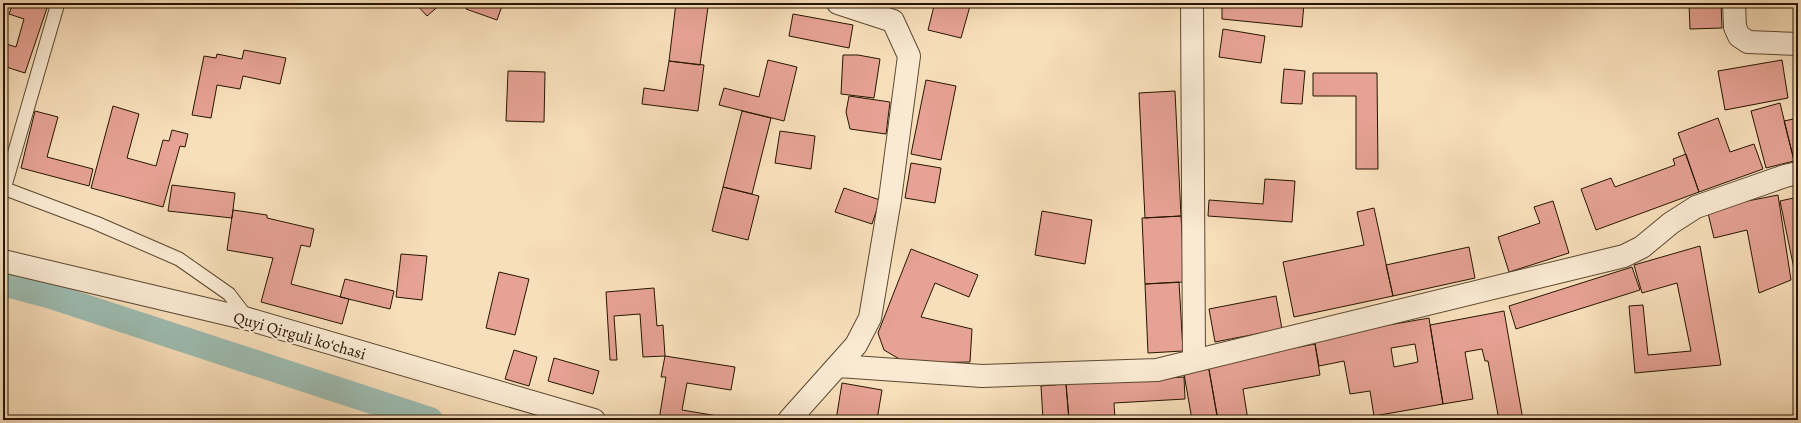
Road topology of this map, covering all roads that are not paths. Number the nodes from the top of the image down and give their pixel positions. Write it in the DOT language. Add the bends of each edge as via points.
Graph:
graph roads {
  1 [pos="58,3"];
  2 [pos="838,3"];
  3 [pos="1192,3"];
  4 [pos="1734,3"];
  5 [pos="1798,44"];
  6 [pos="1798,173"];
  7 [pos="3,188"];
  8 [pos="3,261"];
  9 [pos="248,319"];
  10 [pos="1194,361"];
  11 [pos="839,366"];
  12 [pos="594,420"];
  13 [pos="788,420"];
  1 -- 7 [label="lane"];
  2 -- 11 [label="street" via="893,22 909,56 890,199 870,318 856,345"];
  3 -- 10 [label="street"];
  4 -- 5 [label="street" via="1735,27 1739,36 1748,42"];
  6 -- 10 [label="street" via="1696,207 1642,247 1624,256"];
  7 -- 9 [label="lane" via="96,223 179,259 229,294"];
  8 -- 9 [label="street, Quyi Qirguli koʻchasi"];
  9 -- 12 [label="street, Quyi Qirguli koʻchasi"];
  10 -- 11 [label="street" via="1157,370 982,376"];
  11 -- 13 [label="street"];
}
